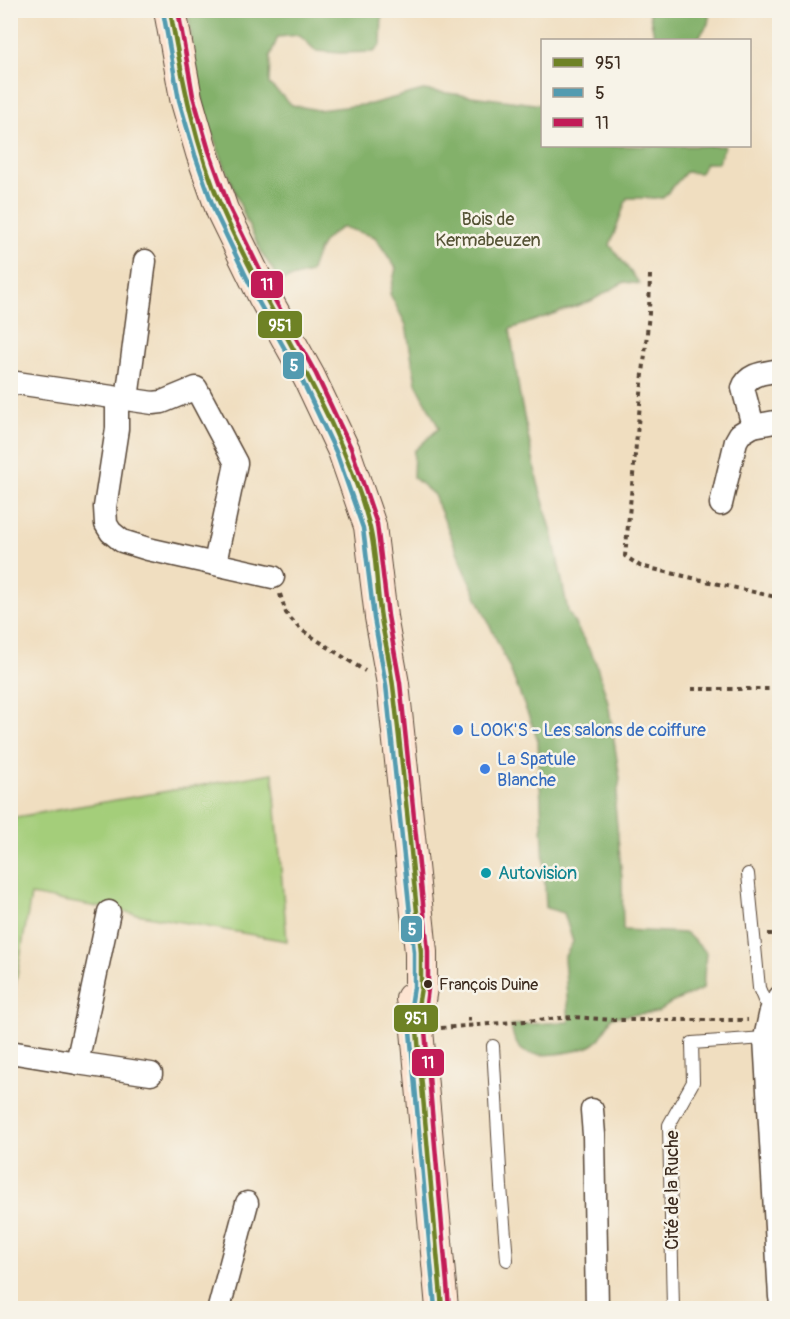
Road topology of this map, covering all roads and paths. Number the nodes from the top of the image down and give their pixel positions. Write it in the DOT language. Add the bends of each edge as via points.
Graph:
graph roads {
  1 [pos="170,10"];
  2 [pos="145,261"];
  3 [pos="650,275"];
  4 [pos="780,370"];
  5 [pos="10,382"];
  6 [pos="122,399"];
  7 [pos="780,421"];
  8 [pos="753,426"];
  9 [pos="721,504"];
  10 [pos="214,563"];
  11 [pos="273,577"];
  12 [pos="780,598"];
  13 [pos="381,618"];
  14 [pos="378,678"];
  15 [pos="692,688"];
  16 [pos="780,689"];
  17 [pos="748,874"];
  18 [pos="108,912"];
  19 [pos="772,1015"];
  20 [pos="469,1017"];
  21 [pos="417,1025"];
  22 [pos="470,1026"];
  23 [pos="493,1046"];
  24 [pos="10,1052"];
  25 [pos="77,1063"];
  26 [pos="151,1074"];
  27 [pos="592,1110"];
  28 [pos="247,1203"];
  29 [pos="507,1260"];
  30 [pos="780,1297"];
  31 [pos="219,1308"];
  32 [pos="442,1308"];
  33 [pos="597,1308"];
  34 [pos="673,1308"];
  1 -- 13 [label="main road" via="186,98 222,210 309,377 357,485 373,541"];
  2 -- 6 [label="street"];
  3 -- 12 [label="path" via="625,556 640,566"];
  4 -- 8 [label="street" via="752,376 745,382 744,397"];
  5 -- 6 [label="street"];
  6 -- 10 [label="street" via="105,507 106,524 122,541"];
  6 -- 10 [label="street" via="162,402 196,388 230,448 236,463"];
  7 -- 8 [label="street"];
  8 -- 9 [label="street" via="736,441"];
  10 -- 11 [label="street"];
  11 -- 14 [label="path" via="292,622"];
  13 -- 14 [label="main road"];
  13 -- 21 [label="main road" via="393,684 421,952"];
  14 -- 21 [label="main road" via="394,864"];
  15 -- 16 [label="path"];
  17 -- 19 [label="lane" via="759,988"];
  18 -- 25 [label="street"];
  19 -- 22 [label="path" via="614,1020 573,1017"];
  19 -- 30 [label="street"];
  19 -- 34 [label="lane, Cité de la Ruche" via="692,1043 693,1082 669,1125"];
  20 -- 22 [label="path"];
  21 -- 22 [label="path"];
  21 -- 32 [label="main road"];
  23 -- 29 [label="lane"];
  24 -- 25 [label="street"];
  25 -- 26 [label="street"];
  27 -- 33 [label="street"];
  28 -- 31 [label="street"];
}
